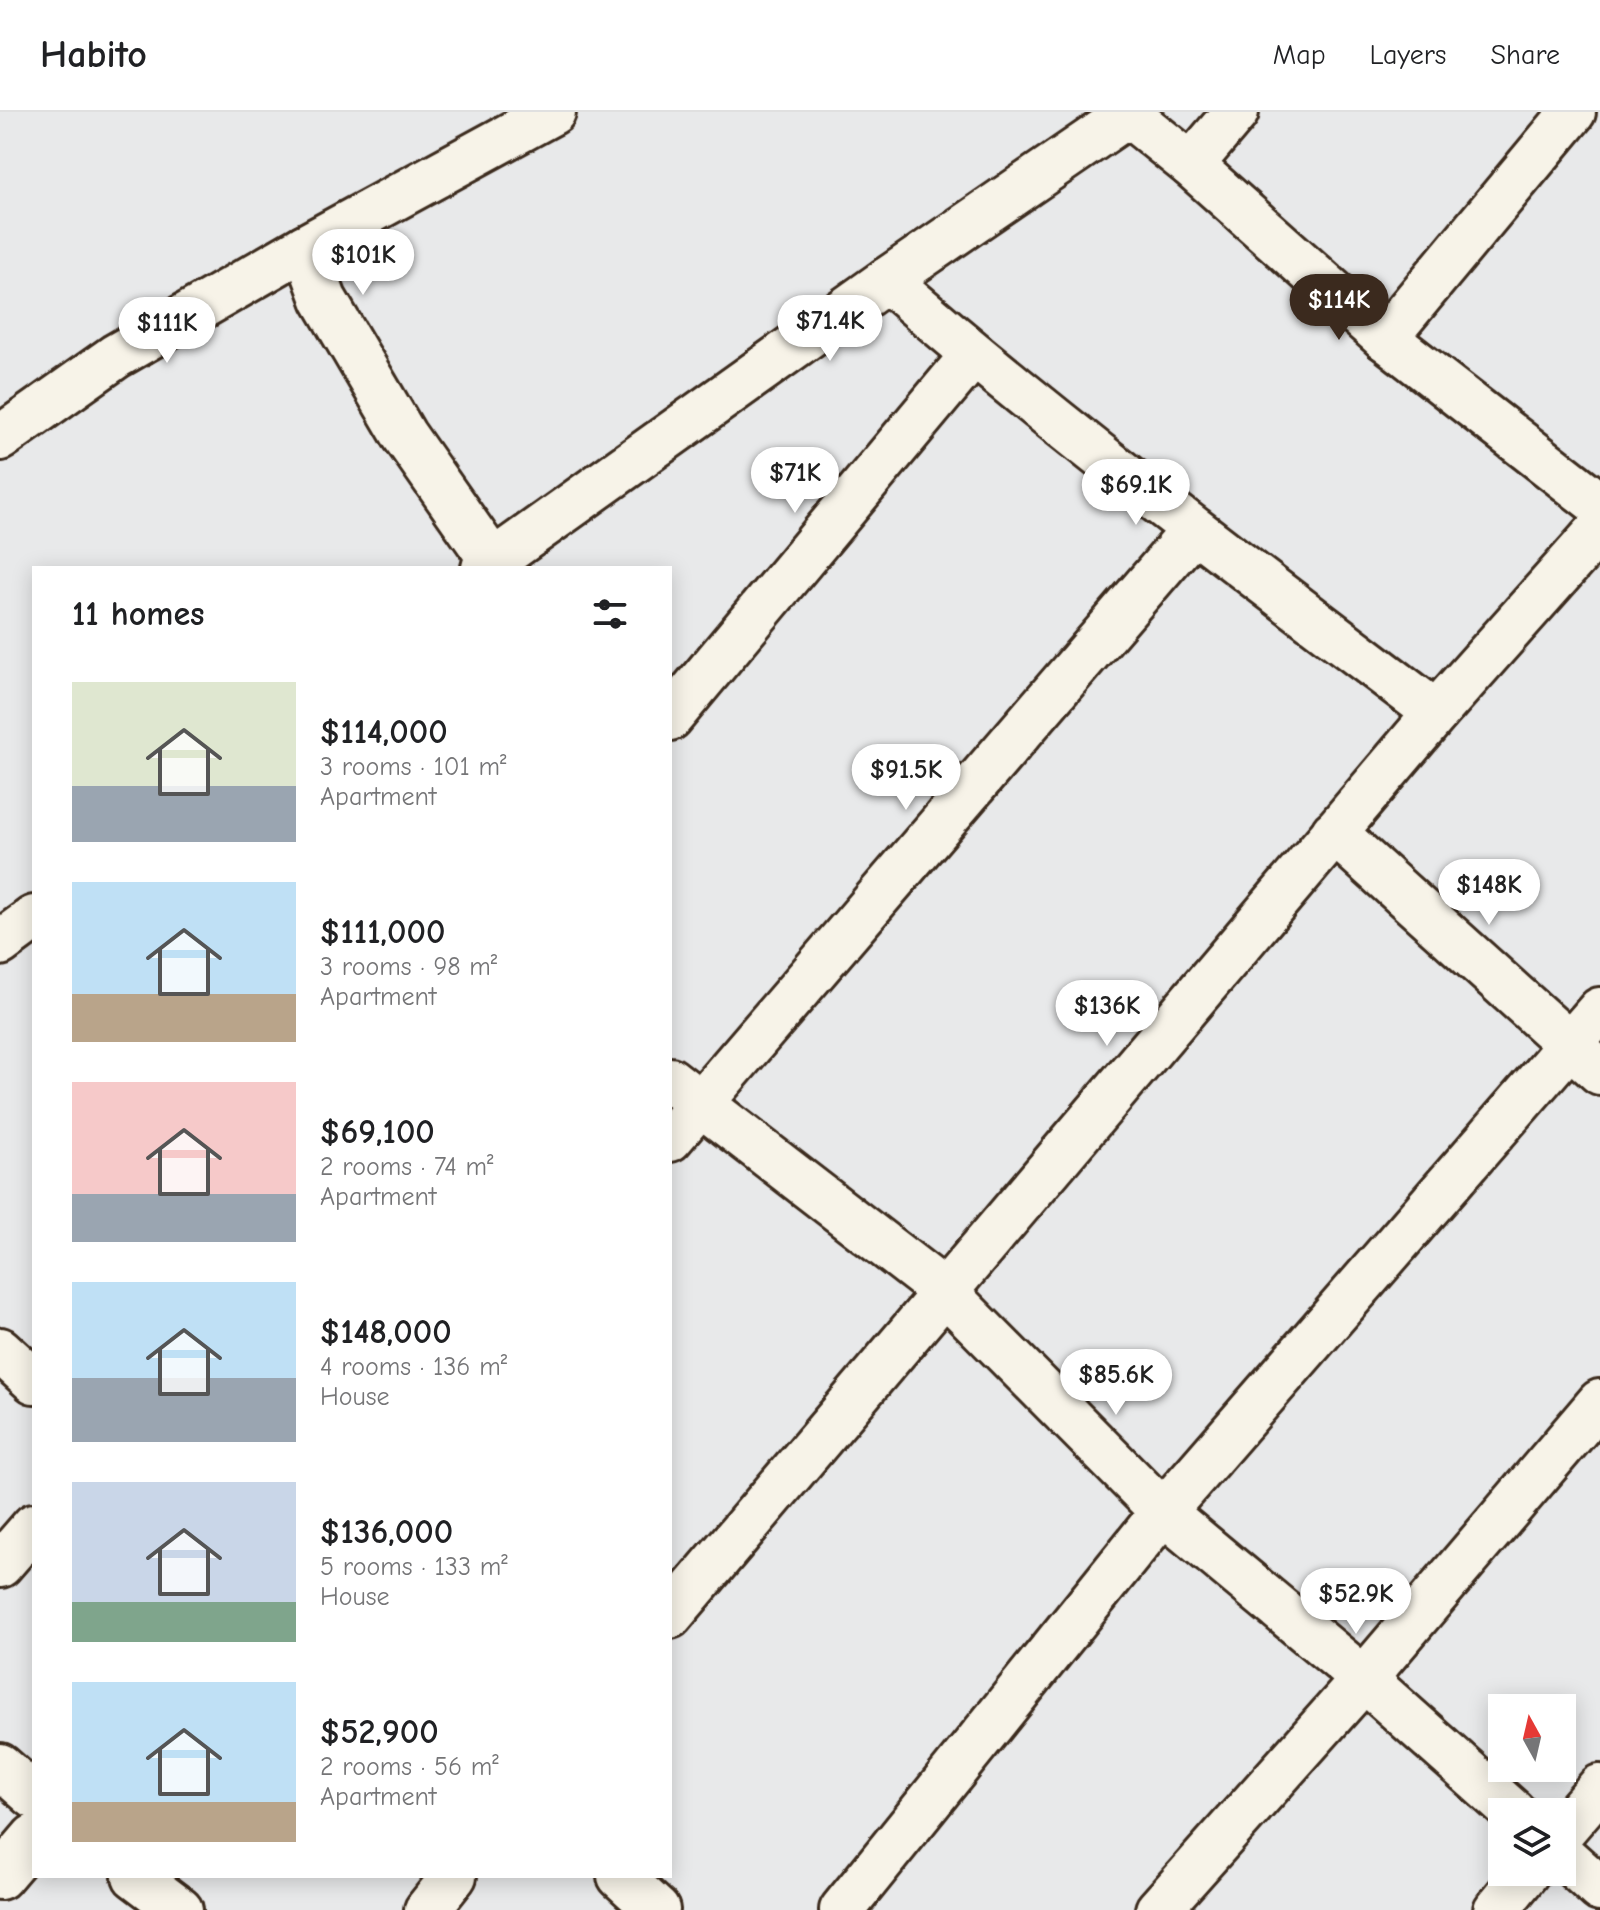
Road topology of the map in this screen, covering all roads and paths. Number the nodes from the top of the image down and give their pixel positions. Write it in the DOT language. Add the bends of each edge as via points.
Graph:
graph roads {
  1 [pos="553,112"];
  2 [pos="1236,112"];
  3 [pos="1573,112"];
  4 [pos="1131,113"];
  5 [pos="1191,165"];
  6 [pos="305,247"];
  7 [pos="887,280"];
  8 [pos="1385,338"];
  9 [pos="973,355"];
  10 [pos="0,438"];
  11 [pos="1600,505"];
  12 [pos="1600,529"];
  13 [pos="1194,530"];
  14 [pos="488,565"];
  15 [pos="1436,713"];
  16 [pos="672,716"];
  17 [pos="1334,832"];
  18 [pos="32,919"];
  19 [pos="0,943"];
  20 [pos="1600,1010"];
  21 [pos="1585,1059"];
  22 [pos="685,1092"];
  23 [pos="672,1133"];
  24 [pos="945,1292"];
  25 [pos="0,1350"];
  26 [pos="32,1379"];
  27 [pos="1600,1402"];
  28 [pos="1163,1512"];
  29 [pos="32,1528"];
  30 [pos="0,1565"];
  31 [pos="672,1614"];
  32 [pos="1364,1679"];
  33 [pos="0,1766"];
  34 [pos="1600,1787"];
  35 [pos="32,1794"];
  36 [pos="1497,1798"];
  37 [pos="1576,1815"];
  38 [pos="32,1839"];
  39 [pos="1576,1868"];
  40 [pos="0,1877"];
  41 [pos="138,1878"];
  42 [pos="452,1878"];
  43 [pos="622,1878"];
  44 [pos="1516,1886"];
  45 [pos="1600,1889"];
  46 [pos="180,1910"];
  47 [pos="427,1910"];
  48 [pos="657,1910"];
  49 [pos="842,1910"];
  50 [pos="1158,1910"];
  51 [pos="1496,1910"];
  1 -- 6 [label="street"];
  2 -- 5 [label="street"];
  3 -- 8 [label="street"];
  4 -- 5 [label="street"];
  4 -- 7 [label="street"];
  5 -- 8 [label="street"];
  6 -- 10 [label="street" via="116,356"];
  6 -- 14 [label="street" via="324,299"];
  7 -- 9 [label="street"];
  7 -- 14 [label="street"];
  8 -- 11 [label="street"];
  9 -- 13 [label="street"];
  9 -- 16 [label="street"];
  12 -- 15 [label="street"];
  13 -- 15 [label="street"];
  13 -- 22 [label="street"];
  15 -- 17 [label="street"];
  17 -- 21 [label="street"];
  17 -- 24 [label="street"];
  18 -- 19 [label="street"];
  20 -- 21 [label="street"];
  21 -- 28 [label="street"];
  22 -- 23 [label="street"];
  22 -- 24 [label="street"];
  24 -- 28 [label="street"];
  24 -- 31 [label="street"];
  25 -- 26 [label="street"];
  27 -- 32 [label="street"];
  28 -- 32 [label="street"];
  28 -- 49 [label="street"];
  29 -- 30 [label="street"];
  32 -- 36 [label="street"];
  32 -- 50 [label="street"];
  33 -- 35 [label="street"];
  34 -- 37 [label="street"];
  38 -- 40 [label="street"];
  39 -- 45 [label="street"];
  41 -- 46 [label="street"];
  42 -- 47 [label="street"];
  43 -- 48 [label="street"];
  44 -- 51 [label="street"];
}
